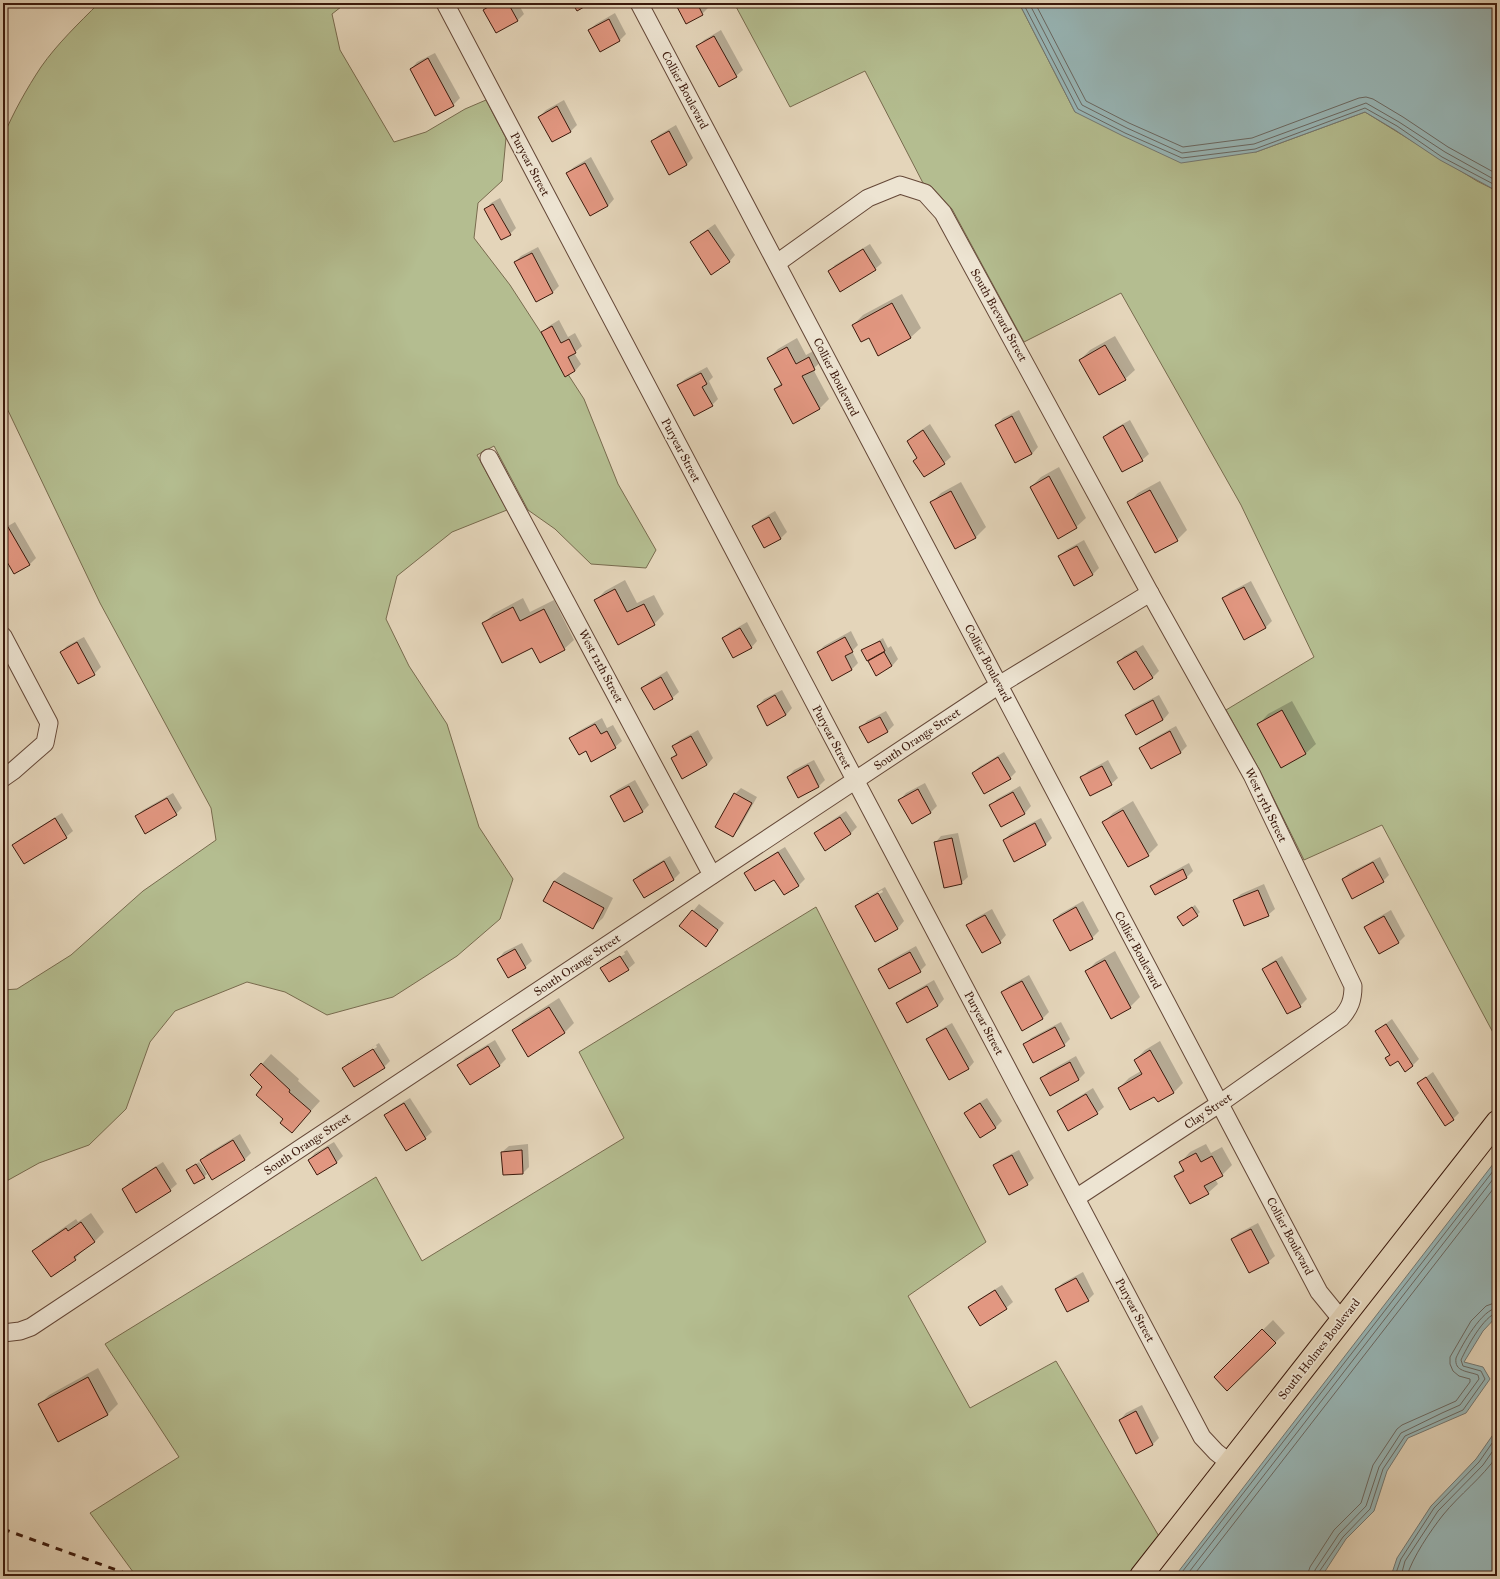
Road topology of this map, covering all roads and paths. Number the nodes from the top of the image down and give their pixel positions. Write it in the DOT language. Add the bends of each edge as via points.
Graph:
graph roads {
  1 [pos="445,3"];
  2 [pos="639,3"];
  3 [pos="777,263"];
  4 [pos="490,458"];
  5 [pos="1150,593"];
  6 [pos="3,636"];
  7 [pos="999,685"];
  8 [pos="3,778"];
  9 [pos="855,780"];
  10 [pos="712,875"];
  11 [pos="1336,1021"];
  12 [pos="1219,1104"];
  13 [pos="1497,1122"];
  14 [pos="1076,1198"];
  15 [pos="1341,1320"];
  16 [pos="3,1333"];
  17 [pos="1230,1463"];
  18 [pos="1141,1576"];
  1 -- 9 [label="street, Puryear Street"];
  2 -- 3 [label="street, Collier Boulevard"];
  3 -- 5 [label="street, South Brevard Street" via="868,198 900,185 925,193 944,213"];
  3 -- 7 [label="street, Collier Boulevard"];
  4 -- 10 [label="street, West 12th Street"];
  5 -- 7 [label="street, South Orange Street"];
  5 -- 11 [label="street, West 15th Street" via="1252,775 1349,975 1353,997 1349,1009"];
  6 -- 8 [label="street" via="49,723 45,743"];
  7 -- 9 [label="street, South Orange Street"];
  7 -- 12 [label="street, Collier Boulevard"];
  9 -- 10 [label="street, South Orange Street"];
  9 -- 14 [label="street, Puryear Street"];
  10 -- 16 [label="street, South Orange Street" via="31,1327"];
  11 -- 12 [label="street, Clay Street"];
  12 -- 14 [label="street, Clay Street"];
  12 -- 15 [label="street, Collier Boulevard" via="1319,1292"];
  13 -- 15 [label="main road, South Holmes Boulevard"];
  14 -- 17 [label="street, Puryear Street" via="1202,1437"];
  15 -- 17 [label="main road, South Holmes Boulevard"];
  17 -- 18 [label="main road, South Holmes Boulevard"];
}
